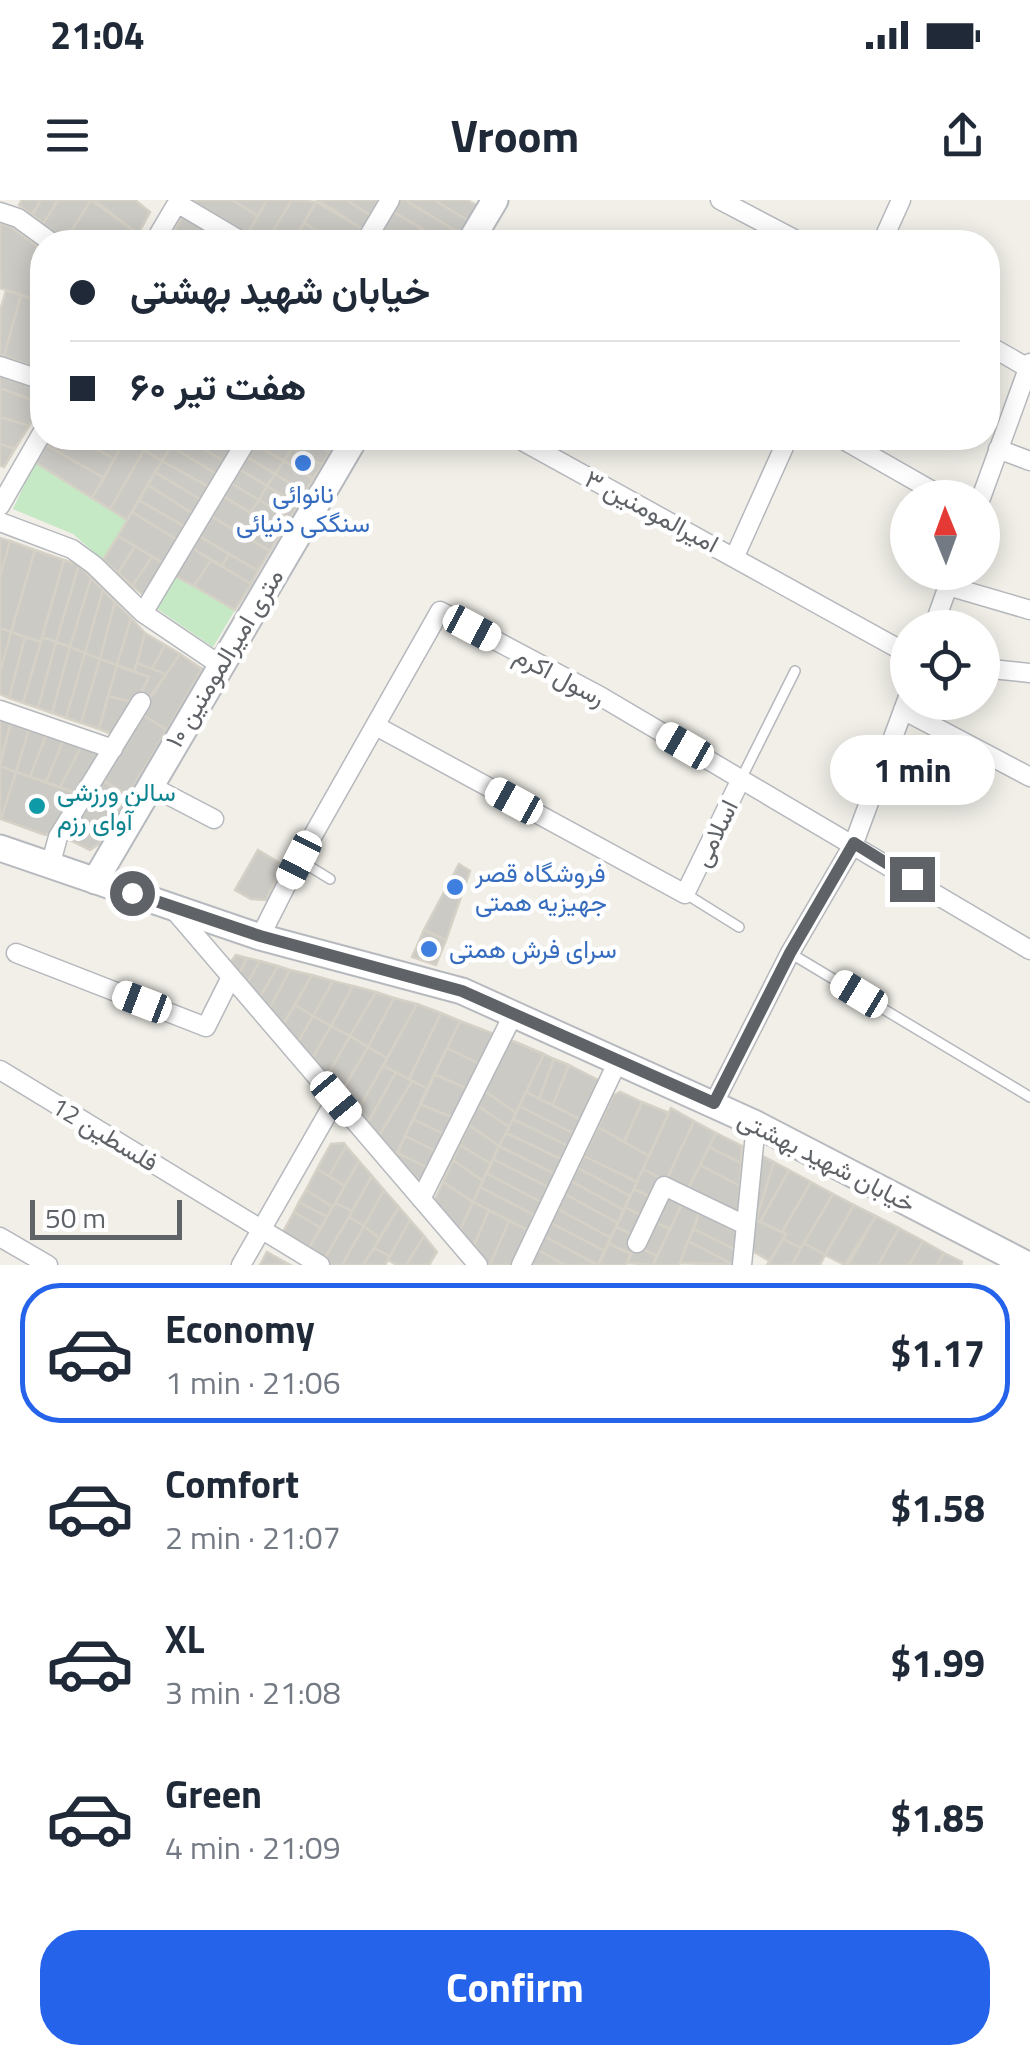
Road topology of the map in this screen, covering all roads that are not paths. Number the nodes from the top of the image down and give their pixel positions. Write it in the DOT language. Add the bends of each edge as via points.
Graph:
graph roads {
  1 [pos="390,200"];
  2 [pos="496,200"];
  3 [pos="720,200"];
  4 [pos="901,200"];
  5 [pos="178,202"];
  6 [pos="9,215"];
  7 [pos="32,230"];
  8 [pos="161,230"];
  9 [pos="223,230"];
  10 [pos="372,230"];
  11 [pos="477,230"];
  12 [pos="777,230"];
  13 [pos="887,230"];
  14 [pos="1000,351"];
  15 [pos="0,366"];
  16 [pos="1029,366"];
  17 [pos="30,376"];
  18 [pos="1000,445"];
  19 [pos="32,450"];
  20 [pos="241,450"];
  21 [pos="348,450"];
  22 [pos="538,450"];
  23 [pos="783,450"];
  24 [pos="861,450"];
  25 [pos="998,450"];
  26 [pos="1030,461"];
  27 [pos="914,480"];
  28 [pos="987,480"];
  29 [pos="0,506"];
  30 [pos="0,522"];
  31 [pos="735,556"];
  32 [pos="979,590"];
  33 [pos="1030,610"];
  34 [pos="143,613"];
  35 [pos="890,644"];
  36 [pos="220,665"];
  37 [pos="795,670"];
  38 [pos="1000,670"];
  39 [pos="1030,673"];
  40 [pos="141,702"];
  41 [pos="0,710"];
  42 [pos="899,720"];
  43 [pos="933,720"];
  44 [pos="376,726"];
  45 [pos="113,749"];
  46 [pos="1030,778"];
  47 [pos="741,779"];
  48 [pos="149,785"];
  49 [pos="214,818"];
  50 [pos="854,843"];
  51 [pos="0,848"];
  52 [pos="299,860"];
  53 [pos="50,866"];
  54 [pos="330,878"];
  55 [pos="95,880"];
  56 [pos="686,894"];
  57 [pos="170,905"];
  58 [pos="739,927"];
  59 [pos="260,936"];
  60 [pos="1030,950"];
  61 [pos="16,953"];
  62 [pos="790,953"];
  63 [pos="231,976"];
  64 [pos="514,1013"];
  65 [pos="618,1062"];
  66 [pos="0,1070"];
  67 [pos="1030,1096"];
  68 [pos="336,1099"];
  69 [pos="714,1103"];
  70 [pos="756,1124"];
  71 [pos="421,1199"];
  72 [pos="745,1225"];
  73 [pos="262,1228"];
  74 [pos="0,1237"];
  75 [pos="637,1243"];
  76 [pos="48,1265"];
  77 [pos="241,1265"];
  78 [pos="320,1265"];
  79 [pos="478,1265"];
  80 [pos="520,1265"];
  81 [pos="742,1265"];
  82 [pos="1028,1265"];
  1 -- 10 [label="street"];
  2 -- 11 [label="street"];
  3 -- 12 [label="street"];
  4 -- 13 [label="street"];
  5 -- 8 [label="street"];
  5 -- 9 [label="street"];
  6 -- 7 [label="street"];
  14 -- 16 [label="street"];
  15 -- 17 [label="street"];
  16 -- 18 [label="street"];
  19 -- 29 [label="street"];
  20 -- 34 [label="street"];
  21 -- 36 [label="street, ۱۰ متری امیرالمومنین"];
  22 -- 31 [label="street, امیرالمومنین ۳"];
  23 -- 31 [label="street"];
  24 -- 27 [label="street"];
  25 -- 26 [label="street"];
  25 -- 28 [label="street"];
  30 -- 34 [label="street" via="72,550"];
  31 -- 35 [label="street, امیرالمومنین ۳"];
  32 -- 33 [label="street"];
  34 -- 36 [label="street"];
  36 -- 48 [label="street, ۱۰ متری امیرالمومنین"];
  37 -- 47 [label="lane"];
  38 -- 39 [label="street"];
  40 -- 45 [label="street"];
  41 -- 45 [label="street"];
  42 -- 50 [label="street"];
  43 -- 46 [label="street"];
  44 -- 47 [label="street, رسول اکرم" via="440,611"];
  44 -- 52 [label="street"];
  44 -- 56 [label="street, اسلامی"];
  45 -- 53 [label="street" via="58,837"];
  47 -- 50 [label="street"];
  47 -- 56 [label="street, اسلامی"];
  48 -- 49 [label="street"];
  48 -- 55 [label="street, ۱۰ متری امیرالمومنین"];
  50 -- 60 [label="street"];
  50 -- 62 [label="street"];
  51 -- 53 [label="street, خیابان شهید بهشتی"];
  52 -- 54 [label="lane"];
  52 -- 59 [label="street"];
  53 -- 55 [label="street, خیابان شهید بهشتی"];
  55 -- 57 [label="street, خیابان شهید بهشتی"];
  56 -- 58 [label="lane"];
  57 -- 59 [label="street, خیابان شهید بهشتی"];
  57 -- 63 [label="street"];
  59 -- 64 [label="street, خیابان شهید بهشتی" via="462,991"];
  61 -- 63 [label="street" via="206,1027"];
  62 -- 67 [label="lane"];
  62 -- 69 [label="street"];
  63 -- 68 [label="street"];
  64 -- 65 [label="street, خیابان شهید بهشتی"];
  64 -- 71 [label="street"];
  65 -- 69 [label="street, خیابان شهید بهشتی"];
  65 -- 80 [label="street"];
  66 -- 73 [label="street, فلسطین 12"];
  68 -- 71 [label="street"];
  68 -- 73 [label="street"];
  69 -- 70 [label="street, خیابان شهید بهشتی"];
  70 -- 72 [label="street"];
  70 -- 82 [label="street, خیابان شهید بهشتی"];
  71 -- 79 [label="street"];
  72 -- 75 [label="street" via="664,1186"];
  72 -- 81 [label="street"];
  73 -- 77 [label="street"];
  73 -- 78 [label="street, فلسطین 12"];
  74 -- 76 [label="street"];
}
